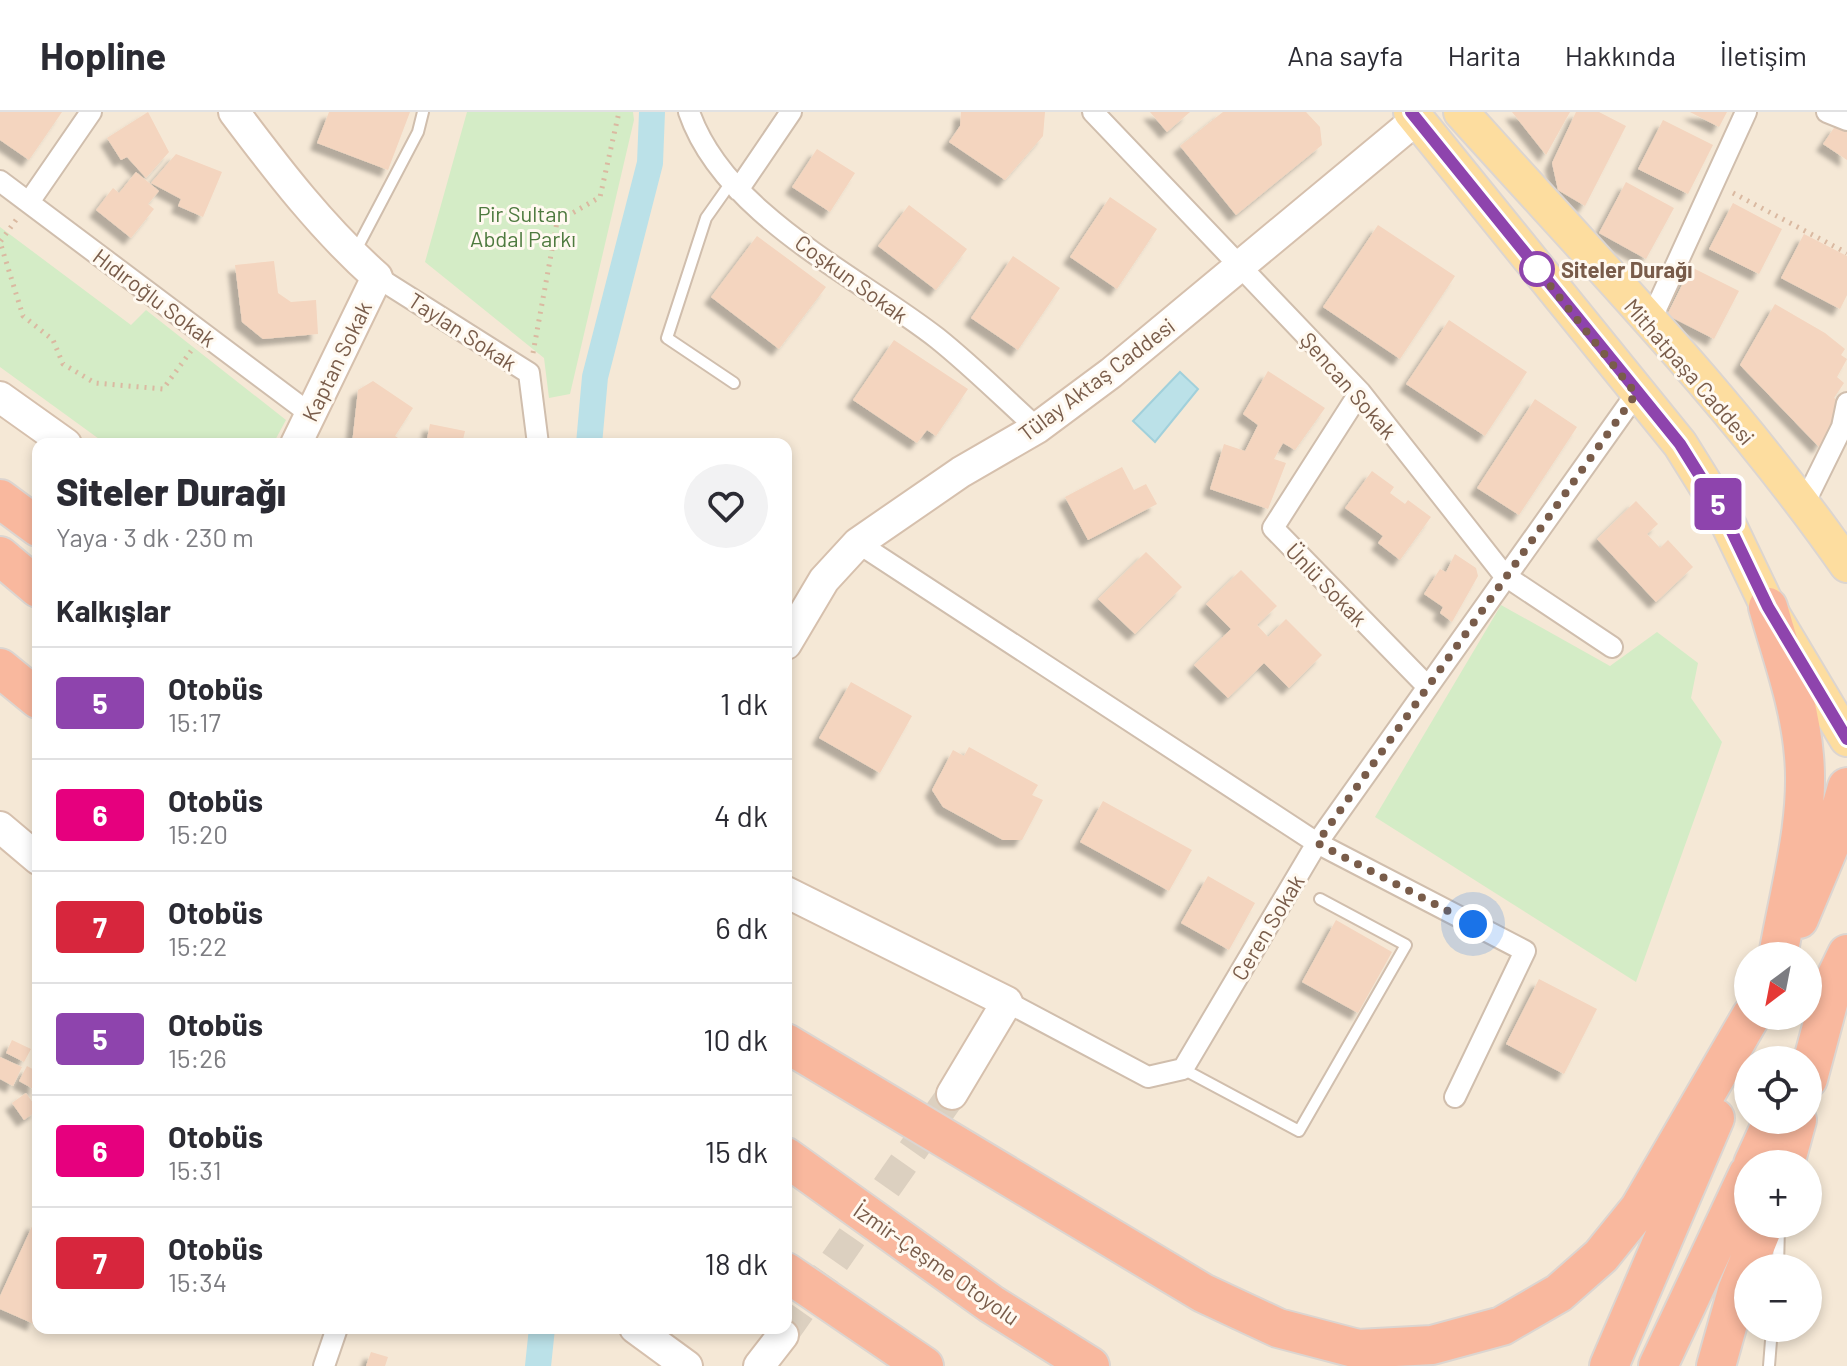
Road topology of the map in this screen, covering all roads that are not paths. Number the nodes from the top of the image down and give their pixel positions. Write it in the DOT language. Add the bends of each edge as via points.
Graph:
graph roads {
  1 [pos="91,112"];
  2 [pos="234,112"];
  3 [pos="423,112"];
  4 [pos="689,112"];
  5 [pos="791,112"];
  6 [pos="1093,112"];
  7 [pos="1461,112"];
  8 [pos="1746,112"];
  9 [pos="1827,112"];
  10 [pos="1414,115"];
  11 [pos="1847,120"];
  12 [pos="0,181"];
  13 [pos="734,187"];
  14 [pos="29,202"];
  15 [pos="353,256"];
  16 [pos="1240,267"];
  17 [pos="377,277"];
  18 [pos="1650,322"];
  19 [pos="734,383"];
  20 [pos="1360,392"];
  21 [pos="1636,394"];
  22 [pos="0,397"];
  23 [pos="1847,403"];
  24 [pos="309,413"];
  25 [pos="1037,428"];
  26 [pos="58,438"];
  27 [pos="299,438"];
  28 [pos="537,438"];
  29 [pos="0,499"];
  30 [pos="1804,504"];
  31 [pos="32,523"];
  32 [pos="858,543"];
  33 [pos="0,556"];
  34 [pos="1847,565"];
  35 [pos="1504,575"];
  36 [pos="32,583"];
  37 [pos="1768,607"];
  38 [pos="792,634"];
  39 [pos="1612,647"];
  40 [pos="0,668"];
  41 [pos="1427,686"];
  42 [pos="32,694"];
  43 [pos="1847,739"];
  44 [pos="1847,787"];
  45 [pos="0,827"];
  46 [pos="1317,843"];
  47 [pos="32,854"];
  48 [pos="792,895"];
  49 [pos="1320,899"];
  50 [pos="1782,942"];
  51 [pos="1786,942"];
  52 [pos="1839,976"];
  53 [pos="1007,1002"];
  54 [pos="1743,1030"];
  55 [pos="1752,1030"];
  56 [pos="1807,1046"];
  57 [pos="1818,1046"];
  58 [pos="792,1047"];
  59 [pos="1183,1069"];
  60 [pos="952,1094"];
  61 [pos="1455,1097"];
  62 [pos="792,1161"];
  63 [pos="1734,1204"];
  64 [pos="1758,1238"];
  65 [pos="792,1276"];
  66 [pos="335,1334"];
  67 [pos="643,1334"];
  68 [pos="783,1335"];
  69 [pos="1771,1342"];
  70 [pos="324,1366"];
  71 [pos="687,1366"];
  72 [pos="759,1366"];
  73 [pos="924,1366"];
  74 [pos="1090,1366"];
  75 [pos="1609,1366"];
  76 [pos="1658,1366"];
  77 [pos="1716,1366"];
  78 [pos="1769,1366"];
  1 -- 14 [label="street"];
  2 -- 15 [label="street" via="298,197"];
  3 -- 15 [label="lane" via="418,132"];
  4 -- 13 [label="street, Coşkun Sokak" via="696,133"];
  5 -- 13 [label="street"];
  6 -- 16 [label="street, Şencan Sokak"];
  7 -- 18 [label="main road, Mithatpaşa Caddesi"];
  8 -- 18 [label="street"];
  9 -- 11 [label="street"];
  10 -- 16 [label="street, Tülay Aktaş Caddesi"];
  10 -- 21 [label="main road"];
  12 -- 14 [label="street, Hıdıroğlu Sokak"];
  13 -- 19 [label="lane" via="706,218 667,338"];
  13 -- 25 [label="street, Coşkun Sokak" via="820,258 937,338"];
  14 -- 24 [label="street, Hıdıroğlu Sokak"];
  15 -- 17 [label="street"];
  16 -- 20 [label="street, Şencan Sokak"];
  16 -- 25 [label="street, Tülay Aktaş Caddesi"];
  17 -- 24 [label="street, Kaptan Sokak"];
  17 -- 28 [label="street, Taylan Sokak" via="529,373"];
  18 -- 30 [label="main road, Mithatpaşa Caddesi"];
  20 -- 35 [label="street, Şencan Sokak"];
  20 -- 41 [label="street, Ünlü Sokak" via="1273,528"];
  21 -- 35 [label="street, Ceren Sokak"];
  21 -- 37 [label="main road" via="1680,444 1723,513"];
  22 -- 26 [label="street"];
  23 -- 30 [label="street" via="1842,427"];
  24 -- 27 [label="street, Kaptan Sokak"];
  25 -- 32 [label="street, Tülay Aktaş Caddesi" via="961,472"];
  29 -- 31 [label="highway"];
  30 -- 34 [label="main road, Mithatpaşa Caddesi"];
  32 -- 38 [label="street, Tülay Aktaş Caddesi" via="824,580"];
  32 -- 46 [label="street"];
  33 -- 36 [label="highway"];
  35 -- 39 [label="street, Şencan Sokak"];
  35 -- 41 [label="street, Ceren Sokak"];
  37 -- 43 [label="main road"];
  37 -- 50 [label="highway" via="1798,712 1805,759"];
  40 -- 42 [label="highway"];
  41 -- 46 [label="street, Ceren Sokak"];
  44 -- 51 [label="highway" via="1832,840"];
  45 -- 47 [label="street"];
  46 -- 59 [label="street, Ceren Sokak"];
  46 -- 61 [label="street" via="1525,951"];
  48 -- 53 [label="street"];
  49 -- 59 [label="lane" via="1406,945 1299,1131"];
  52 -- 56 [label="highway"];
  52 -- 57 [label="highway"];
  53 -- 59 [label="street" via="1148,1077"];
  53 -- 60 [label="street"];
  54 -- 58 [label="highway" via="1639,1209 1601,1256 1559,1293 1502,1326 1432,1345 1358,1349 1278,1328 1203,1293"];
  55 -- 75 [label="highway"];
  62 -- 74 [label="highway, İzmir-Çeşme Otoyolu" via="991,1304"];
  63 -- 76 [label="highway"];
  64 -- 77 [label="highway"];
  65 -- 73 [label="highway"];
  66 -- 70 [label="street"];
  67 -- 71 [label="street"];
  68 -- 72 [label="street"];
  69 -- 78 [label="lane"];
}
